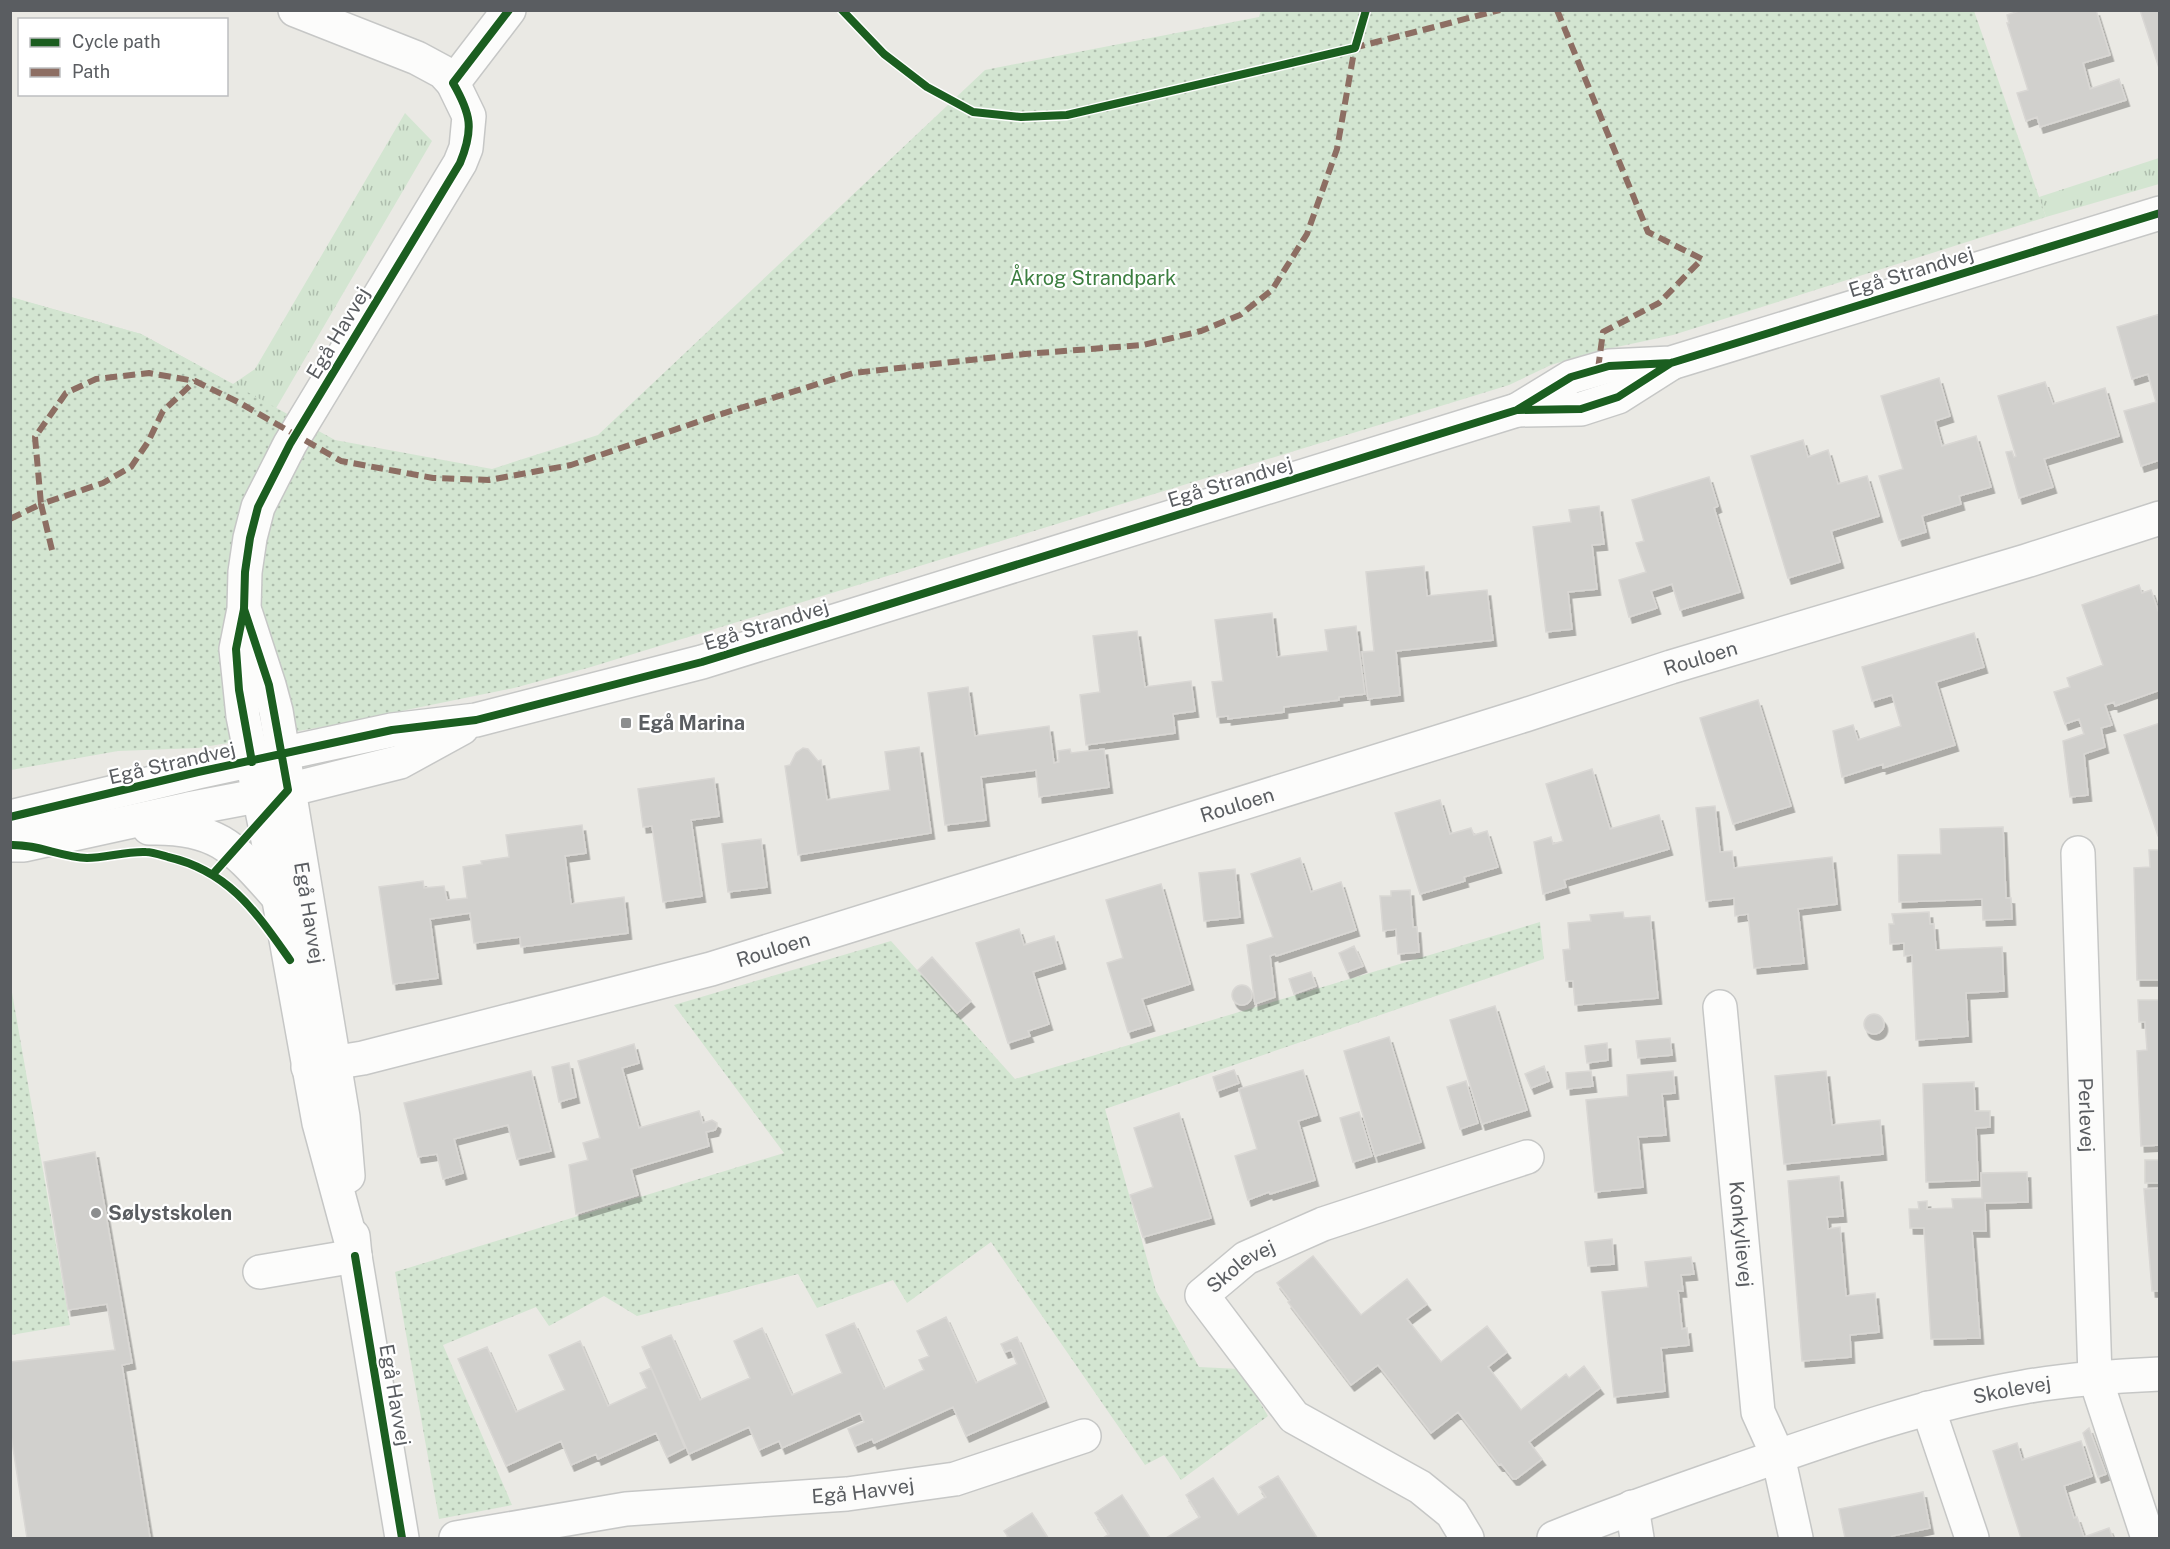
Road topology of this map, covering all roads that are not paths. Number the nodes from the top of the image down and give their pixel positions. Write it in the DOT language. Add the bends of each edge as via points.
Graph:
graph roads {
  1 [pos="295,10"];
  2 [pos="508,10"];
  3 [pos="453,83"];
  4 [pos="2160,213"];
  5 [pos="2160,518"];
  6 [pos="476,720"];
  7 [pos="267,758"];
  8 [pos="274,792"];
  9 [pos="10,817"];
  10 [pos="87,830"];
  11 [pos="10,845"];
  12 [pos="2078,853"];
  13 [pos="279,898"];
  14 [pos="1720,1007"];
  15 [pos="322,1065"];
  16 [pos="1527,1156"];
  17 [pos="355,1256"];
  18 [pos="260,1272"];
  19 [pos="2160,1374"];
  20 [pos="2095,1377"];
  21 [pos="1928,1408"];
  22 [pos="1084,1436"];
  23 [pos="1778,1456"];
  24 [pos="1635,1523"];
  25 [pos="402,1539"];
  26 [pos="456,1539"];
  27 [pos="1467,1539"];
  28 [pos="1554,1539"];
  29 [pos="1796,1539"];
  30 [pos="1972,1539"];
  31 [pos="2148,1539"];
  1 -- 3 [label="street, Egå Havvej" via="417,58 443,72"];
  2 -- 3 [label="street"];
  3 -- 7 [label="street, Egå Havvej" via="469,116 466,148 460,163 290,444 258,507 250,538 236,649 241,705"];
  4 -- 6 [label="street, Egå Strandvej" via="1671,363 1609,366 1571,377 1517,410 702,662"];
  5 -- 15 [label="street, Rouloen" via="1671,667 711,969 363,1058"];
  6 -- 7 [label="street, Egå Strandvej" via="392,730"];
  6 -- 8 [label="street, Egå Strandvej" via="400,762"];
  7 -- 8 [label="street, Egå Havvej"];
  7 -- 9 [label="street, Egå Strandvej"];
  8 -- 10 [label="street, Egå Strandvej"];
  8 -- 13 [label="street, Egå Havvej"];
  8 -- 15 [label="street, Egå Havvej"];
  10 -- 11 [label="street, Egå Strandvej"];
  10 -- 13 [label="street" via="169,828 206,836 234,850"];
  12 -- 20 [label="street, Perlevej"];
  13 -- 15 [label="street, Egå Havvej"];
  14 -- 23 [label="street, Konkylievej" via="1758,1412"];
  15 -- 17 [label="street, Egå Havvej" via="344,1118"];
  16 -- 27 [label="street, Skolevej" via="1323,1224 1246,1258 1202,1295 1294,1417 1420,1487 1452,1513"];
  17 -- 18 [label="street"];
  17 -- 25 [label="street, Egå Havvej"];
  19 -- 20 [label="street, Skolevej"];
  20 -- 21 [label="street, Skolevej" via="2024,1387"];
  20 -- 31 [label="street"];
  21 -- 23 [label="street, Skolevej"];
  21 -- 30 [label="street"];
  22 -- 26 [label="street, Egå Havvej" via="955,1479 847,1494 626,1509"];
  23 -- 24 [label="street, Skolevej"];
  23 -- 29 [label="street"];
  24 -- 28 [label="street, Skolevej"];
}
